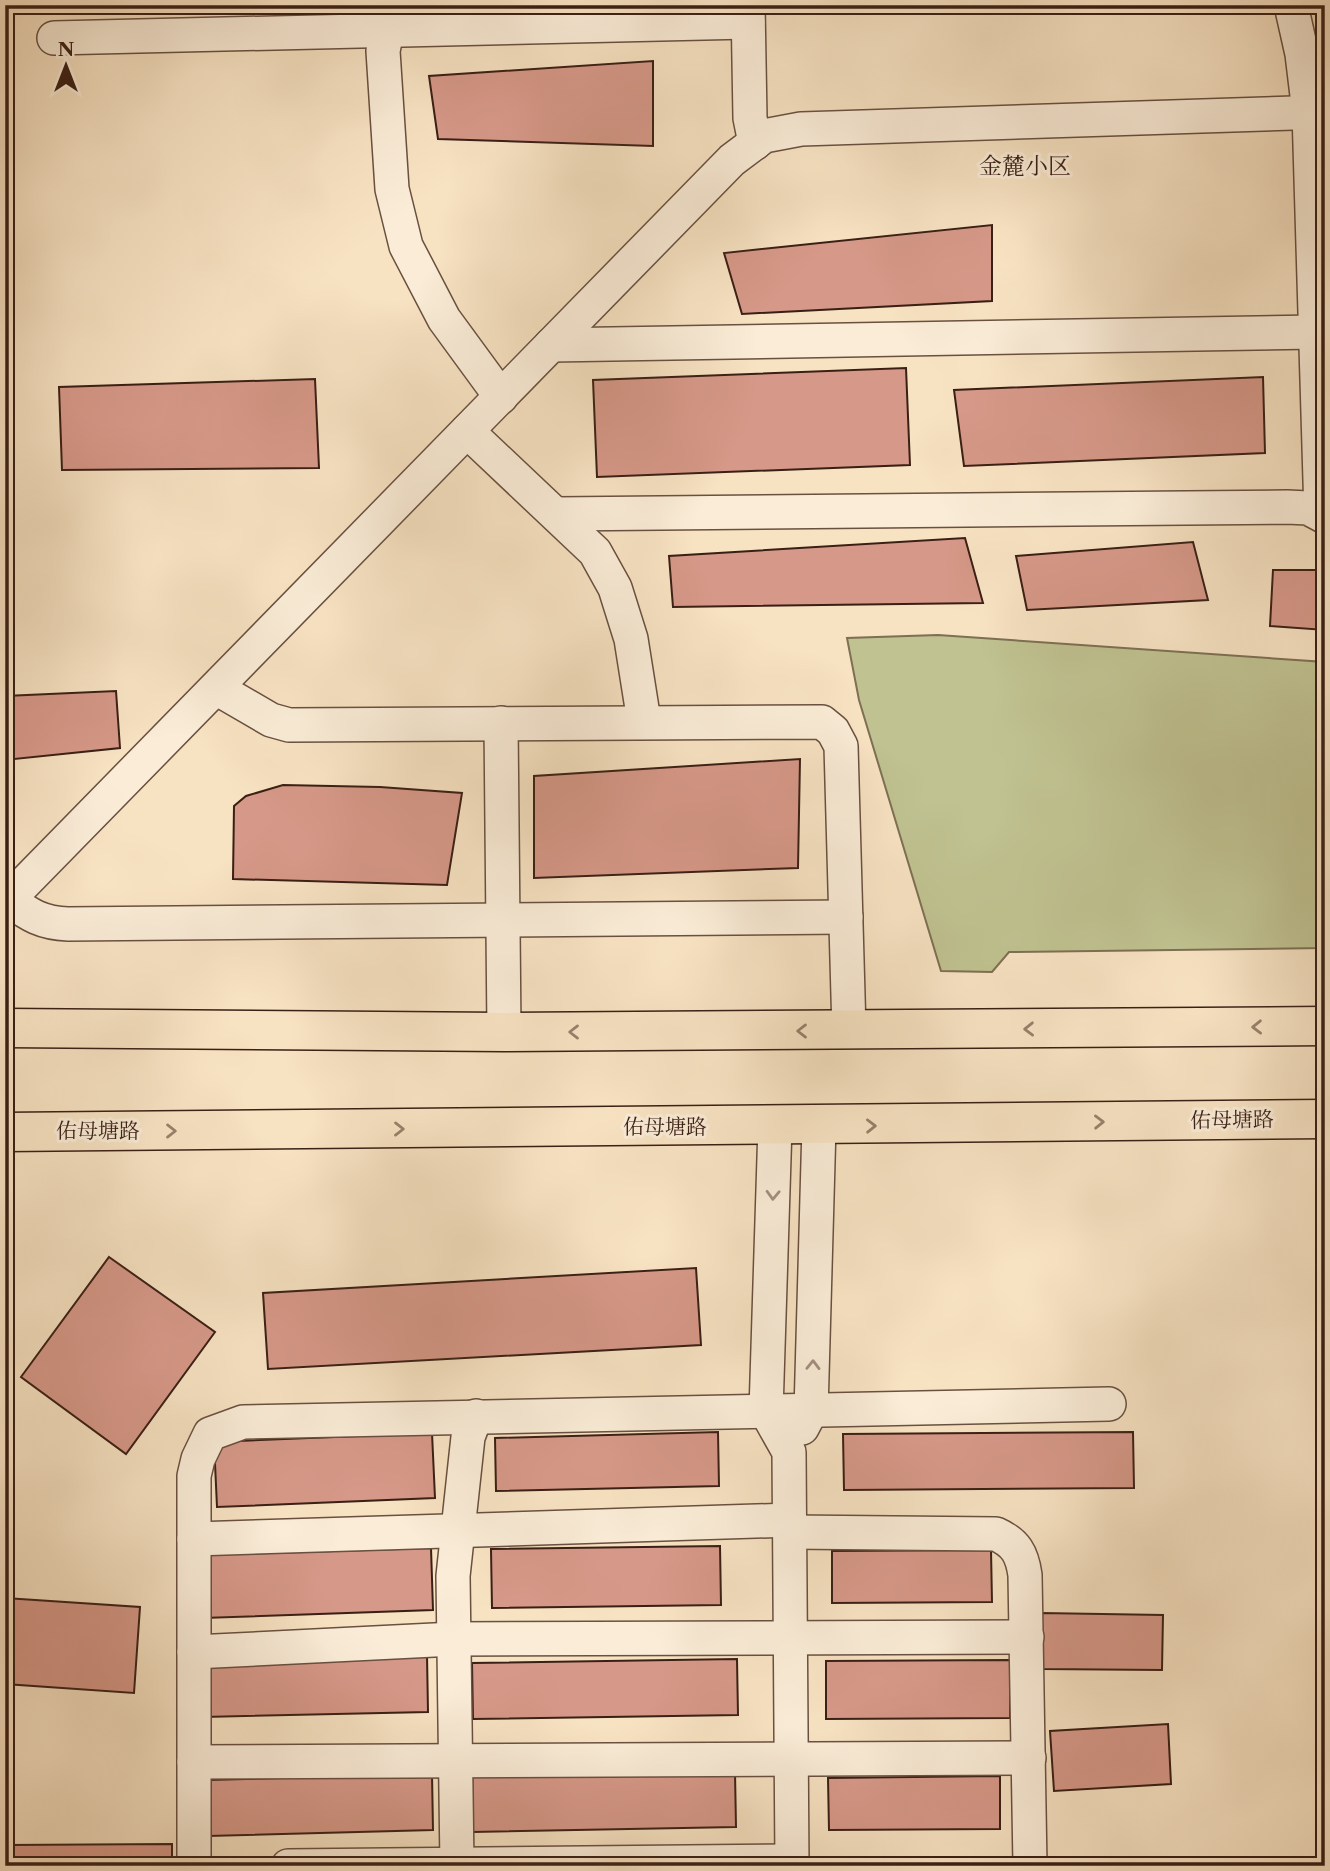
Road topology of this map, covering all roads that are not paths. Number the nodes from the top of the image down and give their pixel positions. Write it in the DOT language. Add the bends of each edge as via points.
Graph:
graph roads {
  1 [pos="1291,5"];
  2 [pos="748,14"];
  3 [pos="389,18"];
  4 [pos="54,38"];
  5 [pos="1317,112"];
  6 [pos="755,142"];
  7 [pos="1320,272"];
  8 [pos="1316,332"];
  9 [pos="551,345"];
  10 [pos="501,397"];
  11 [pos="1322,411"];
  12 [pos="467,431"];
  13 [pos="557,513"];
  14 [pos="1323,515"];
  15 [pos="216,688"];
  16 [pos="644,721"];
  17 [pos="501,723"];
  18 [pos="7,901"];
  19 [pos="846,917"];
  20 [pos="504,920"];
  21 [pos="1325,1026"];
  22 [pos="5,1028"];
  23 [pos="849,1031"];
  24 [pos="504,1032"];
  25 [pos="1325,1119"];
  26 [pos="775,1126"];
  27 [pos="819,1126"];
  28 [pos="5,1132"];
  29 [pos="1109,1404"];
  30 [pos="766,1411"];
  31 [pos="811,1411"];
  32 [pos="476,1416"];
  33 [pos="789,1452"];
  34 [pos="790,1526"];
  35 [pos="456,1532"];
  36 [pos="194,1539"];
  37 [pos="1027,1637"];
  38 [pos="790,1638"];
  39 [pos="454,1639"];
  40 [pos="194,1652"];
  41 [pos="791,1758"];
  42 [pos="1029,1758"];
  43 [pos="455,1760"];
  44 [pos="194,1762"];
  45 [pos="792,1863"];
  46 [pos="457,1865"];
  47 [pos="194,1866"];
  48 [pos="288,1866"];
  49 [pos="1030,1866"];
  1 -- 5 [label="street"];
  2 -- 3 [label="street"];
  2 -- 6 [label="street" via="750,118"];
  3 -- 4 [label="street"];
  3 -- 10 [label="street" via="383,51 392,189 406,246 444,319"];
  5 -- 6 [label="street" via="802,129"];
  5 -- 7 [label="street"];
  6 -- 9 [label="street"];
  7 -- 8 [label="street"];
  8 -- 9 [label="street"];
  8 -- 11 [label="street"];
  9 -- 10 [label="street"];
  10 -- 12 [label="street"];
  11 -- 14 [label="street"];
  12 -- 13 [label="street"];
  12 -- 15 [label="street"];
  13 -- 14 [label="street" via="1287,507 1308,508"];
  13 -- 16 [label="street" via="595,552 615,588 639,676"];
  15 -- 17 [label="street" via="271,720 289,725"];
  15 -- 18 [label="street"];
  16 -- 17 [label="street"];
  16 -- 19 [label="street" via="802,719 822,722 833,731 841,746"];
  17 -- 20 [label="street"];
  18 -- 20 [label="street" via="47,923 68,924"];
  19 -- 20 [label="street"];
  19 -- 23 [label="street"];
  20 -- 24 [label="street"];
  21 -- 23 [label="main road, one-way"];
  22 -- 24 [label="main road"];
  23 -- 24 [label="main road, one-way"];
  27 -- 25 [label="main road, 佑母塘路, one-way"];
  26 -- 27 [label="main road, 佑母塘路"];
  28 -- 26 [label="main road, 佑母塘路, one-way"];
  26 -- 30 [label="street, one-way"];
  31 -- 27 [label="street, one-way"];
  29 -- 31 [label="street"];
  30 -- 31 [label="street"];
  30 -- 32 [label="street"];
  30 -- 33 [label="street"];
  31 -- 33 [label="street"];
  32 -- 35 [label="street" via="468,1437"];
  32 -- 36 [label="street" via="227,1426 210,1434 198,1459"];
  33 -- 34 [label="street"];
  34 -- 35 [label="street"];
  34 -- 37 [label="street" via="996,1534 1010,1540 1022,1554"];
  34 -- 38 [label="street"];
  35 -- 36 [label="street"];
  35 -- 39 [label="street"];
  36 -- 40 [label="street"];
  37 -- 38 [label="street"];
  37 -- 42 [label="street"];
  38 -- 39 [label="street"];
  38 -- 41 [label="street"];
  39 -- 40 [label="street"];
  39 -- 43 [label="street"];
  40 -- 44 [label="street"];
  41 -- 42 [label="street"];
  41 -- 43 [label="street"];
  41 -- 45 [label="street"];
  42 -- 49 [label="street"];
  43 -- 44 [label="street"];
  43 -- 46 [label="street"];
  44 -- 47 [label="street"];
  45 -- 46 [label="street"];
  46 -- 48 [label="street"];
}
